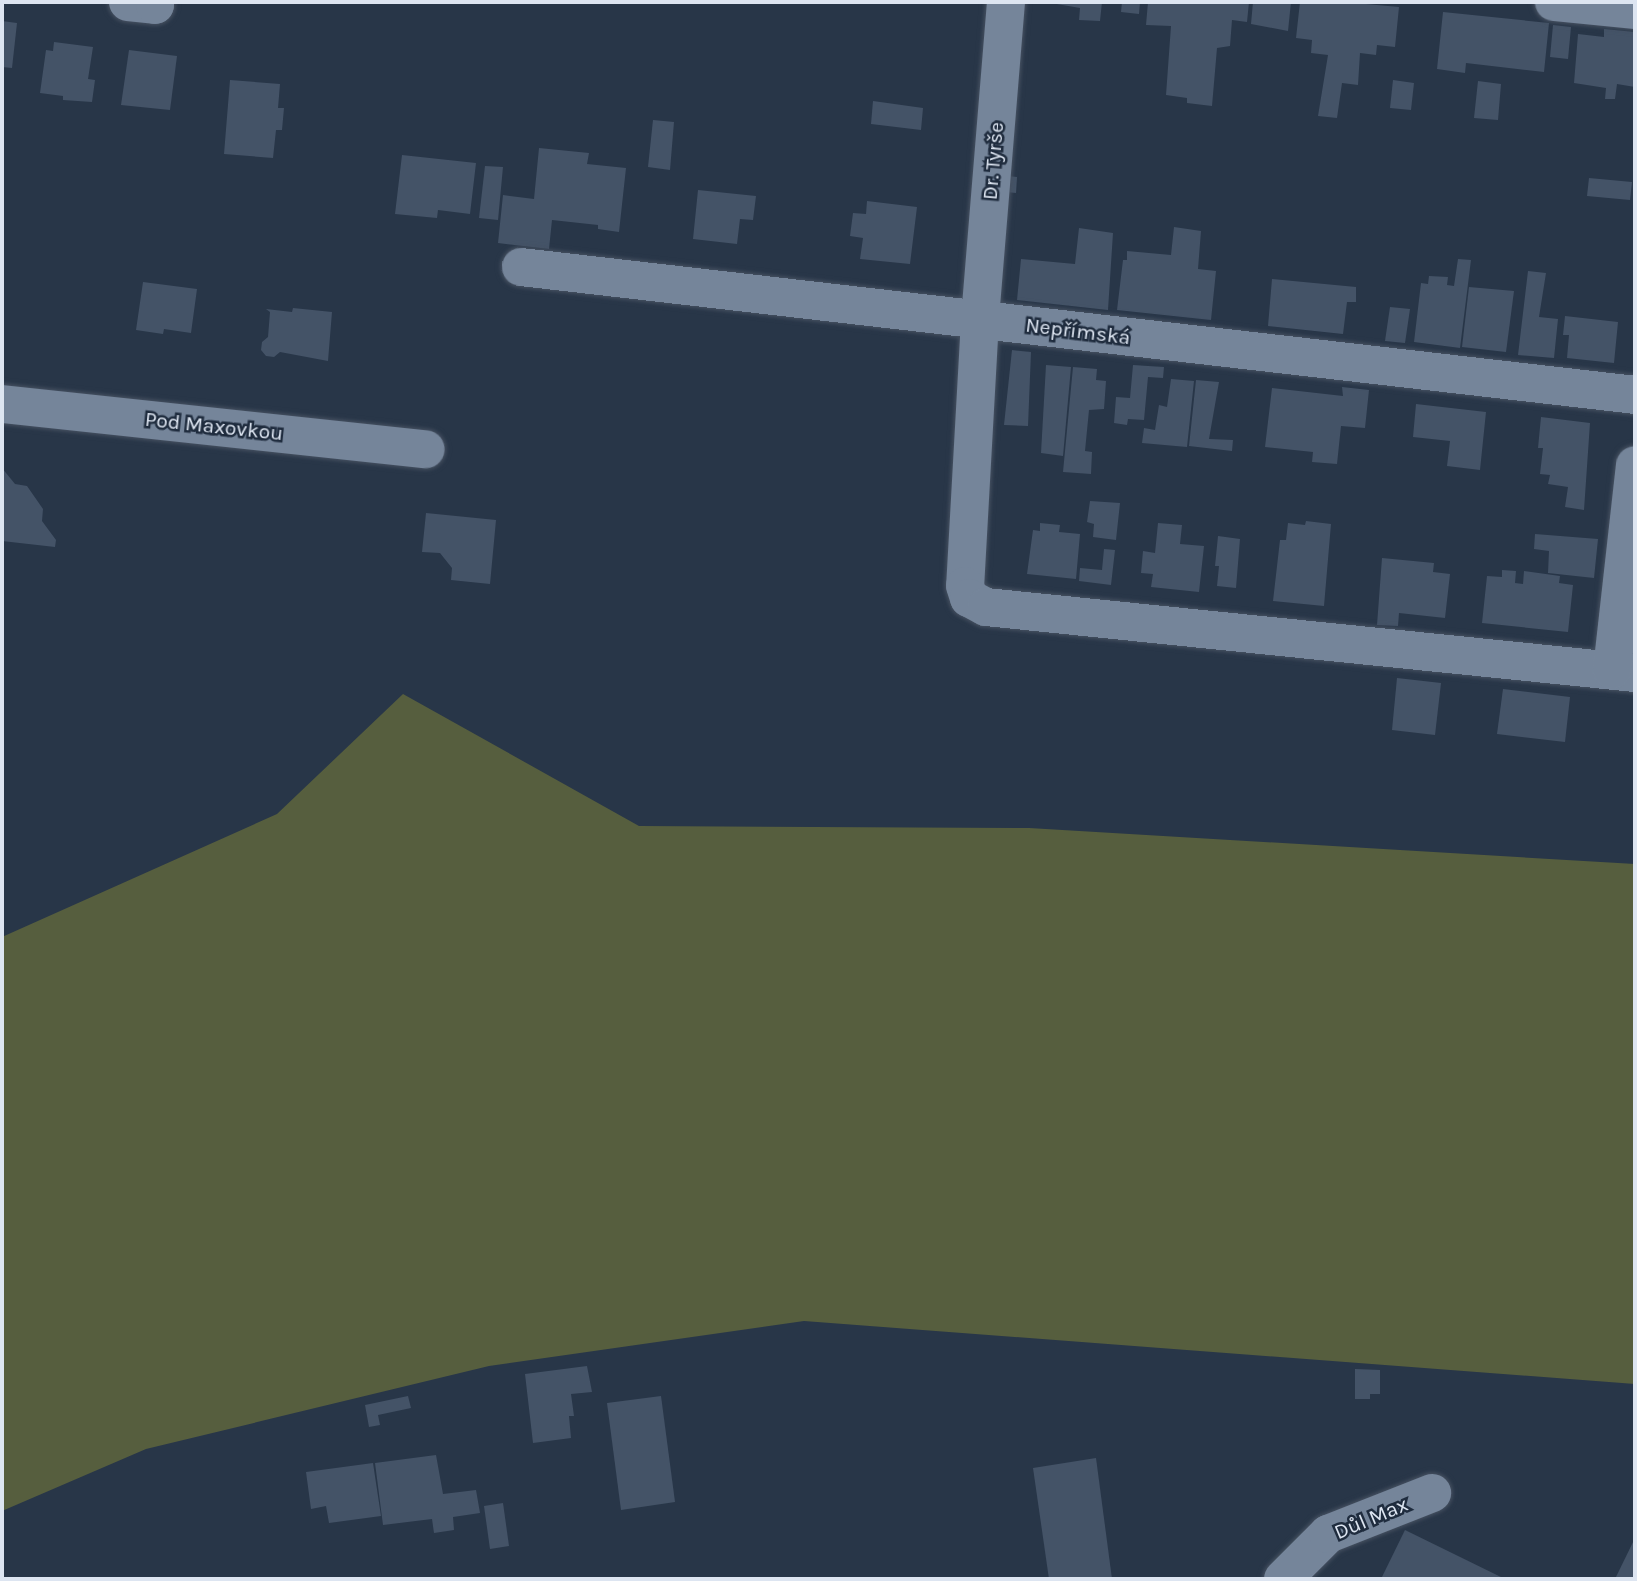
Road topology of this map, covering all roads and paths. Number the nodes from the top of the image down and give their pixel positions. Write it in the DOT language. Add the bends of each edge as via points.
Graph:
graph roads {
  1 [pos="1006,2"];
  2 [pos="1554,2"];
  3 [pos="1635,10"];
  4 [pos="521,267"];
  5 [pos="980,320"];
  6 [pos="1635,395"];
  7 [pos="2,404"];
  8 [pos="426,449"];
  9 [pos="1635,465"];
  10 [pos="1623,671"];
  11 [pos="1432,1493"];
  12 [pos="1283,1579"];
  1 -- 5 [label="street, Dr. Tyrše"];
  2 -- 3 [label="street"];
  4 -- 5 [label="street, Nepřímská"];
  5 -- 6 [label="street, Nepřímská"];
  5 -- 10 [label="street, Dr. Tyrše" via="965,586 976,604"];
  7 -- 8 [label="street, Pod Maxovkou"];
  9 -- 10 [label="street"];
  11 -- 12 [label="street, Důl Max" via="1328,1534"];
}
